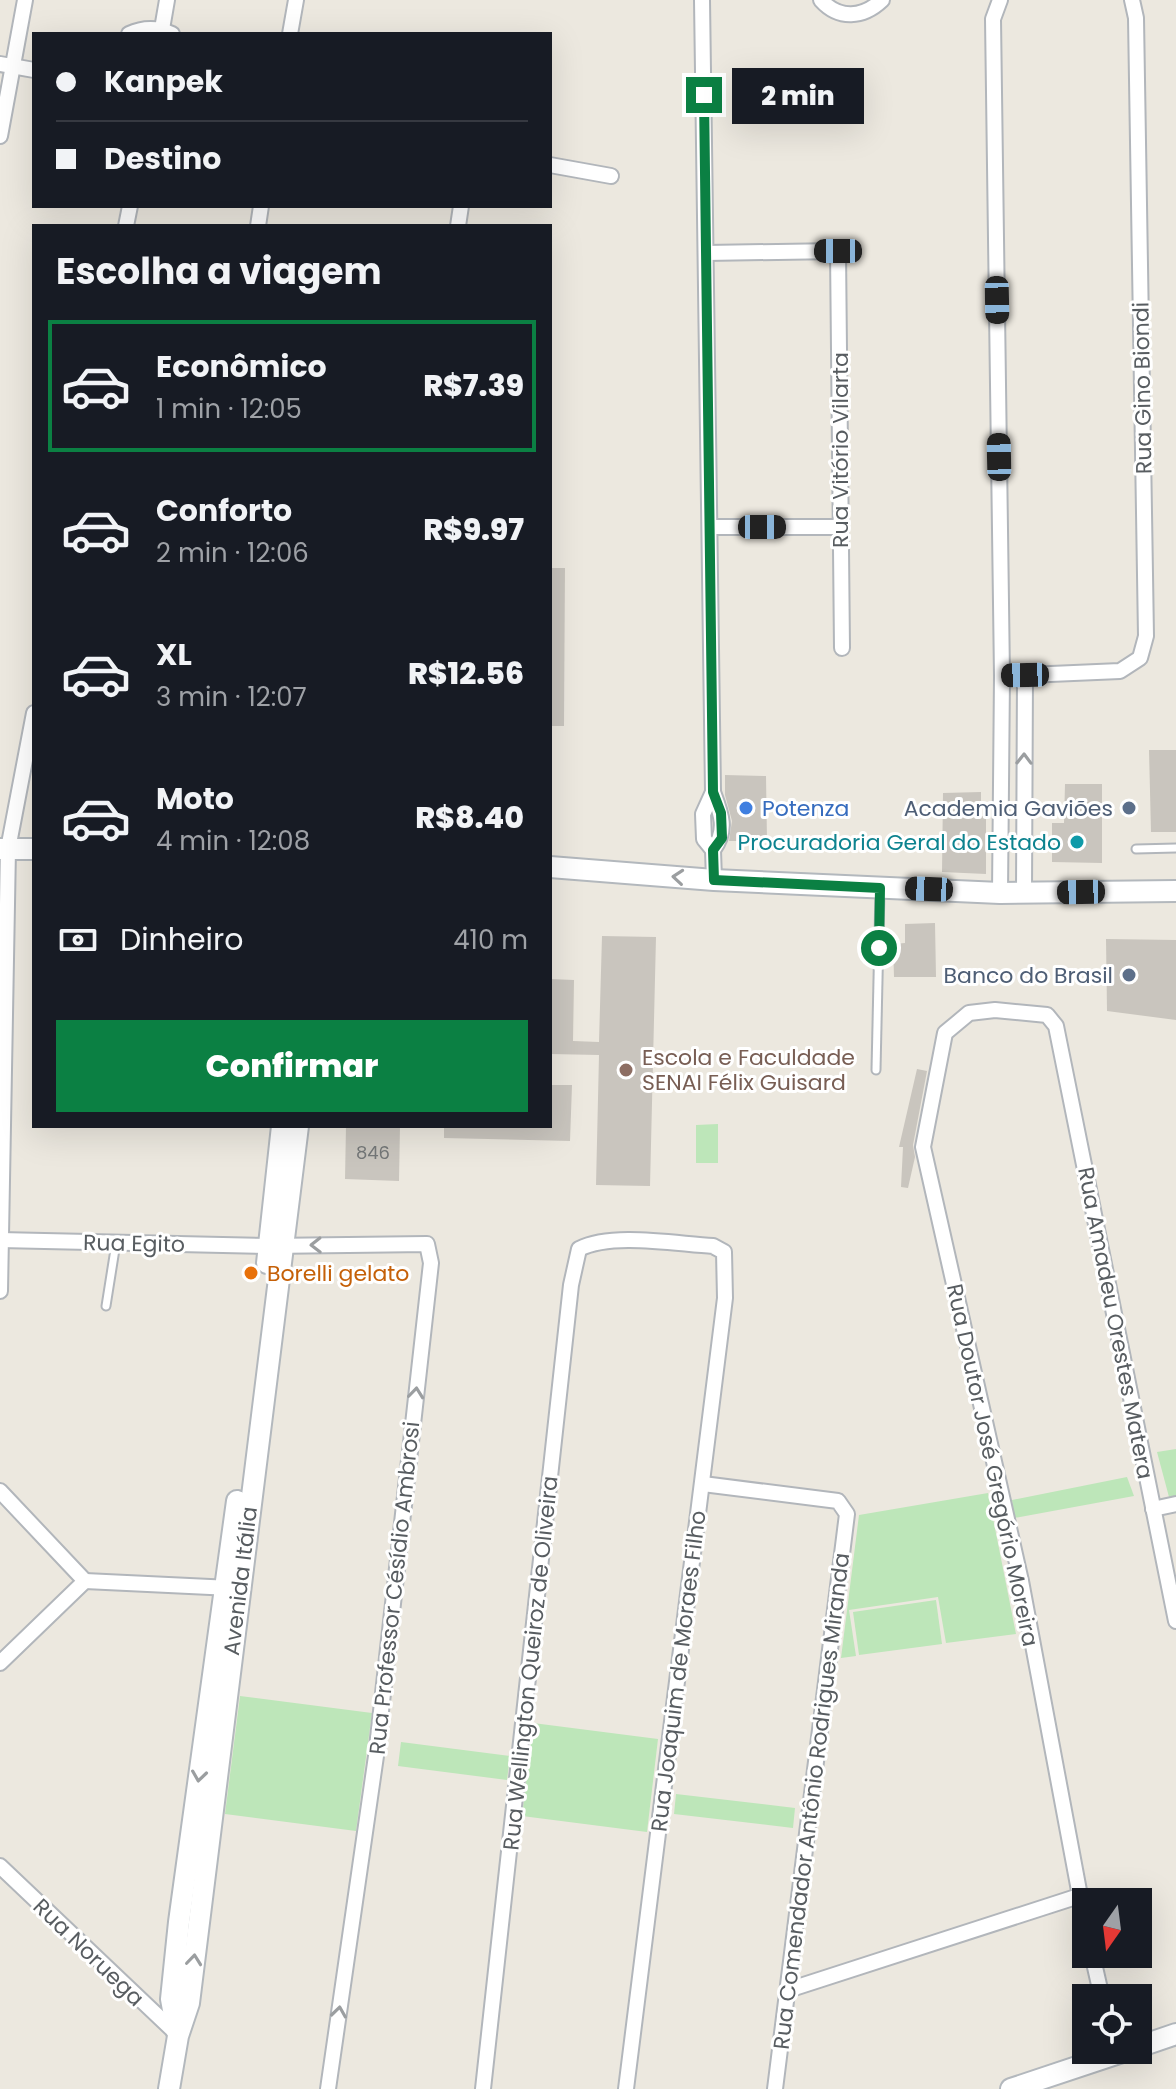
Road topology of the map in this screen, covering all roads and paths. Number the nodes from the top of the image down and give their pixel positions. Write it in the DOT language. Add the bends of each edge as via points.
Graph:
graph roads {
  1 [pos="25,0"];
  2 [pos="167,0"];
  3 [pos="296,0"];
  4 [pos="702,0"];
  5 [pos="821,0"];
  6 [pos="882,0"];
  7 [pos="1000,0"];
  8 [pos="1132,0"];
  9 [pos="135,32"];
  10 [pos="167,32"];
  11 [pos="290,32"];
  12 [pos="6,65"];
  13 [pos="32,70"];
  14 [pos="0,136"];
  15 [pos="552,165"];
  16 [pos="611,176"];
  17 [pos="706,253"];
  18 [pos="710,527"];
  19 [pos="840,527"];
  20 [pos="842,648"];
  21 [pos="1025,675"];
  22 [pos="1002,676"];
  23 [pos="32,722"];
  24 [pos="999,788"];
  25 [pos="1024,788"];
  26 [pos="1176,848"];
  27 [pos="4,849"];
  28 [pos="32,849"];
  29 [pos="1136,849"];
  30 [pos="552,867"];
  31 [pos="714,880"];
  32 [pos="880,888"];
  33 [pos="1176,891"];
  34 [pos="1000,893"];
  35 [pos="1024,893"];
  36 [pos="969,1013"];
  37 [pos="876,1070"];
  38 [pos="282,1128"];
  39 [pos="298,1128"];
  40 [pos="1,1240"];
  41 [pos="116,1243"];
  42 [pos="589,1244"];
  43 [pos="276,1246"];
  44 [pos="0,1291"];
  45 [pos="106,1306"];
  46 [pos="703,1484"];
  47 [pos="0,1491"];
  48 [pos="1176,1504"];
  49 [pos="1153,1509"];
  50 [pos="85,1581"];
  51 [pos="232,1588"];
  52 [pos="1176,1621"];
  53 [pos="0,1663"];
  54 [pos="0,1866"];
  55 [pos="1078,1888"];
  56 [pos="1072,1898"];
  57 [pos="788,1990"];
  58 [pos="1176,2034"];
  59 [pos="178,2036"];
  60 [pos="1152,2042"];
  61 [pos="1082,2064"];
  62 [pos="169,2089"];
  63 [pos="328,2089"];
  64 [pos="483,2089"];
  65 [pos="626,2089"];
  66 [pos="775,2089"];
  67 [pos="1011,2089"];
  1 -- 12 [label="street"];
  2 -- 10 [label="street"];
  3 -- 11 [label="street"];
  4 -- 17 [label="street"];
  5 -- 6 [label="street" via="846,15 860,14"];
  7 -- 22 [label="street" via="993,19"];
  8 -- 21 [label="street, Rua Gino Biondi" via="1146,636 1140,658 1120,671"];
  9 -- 10 [label="street"];
  12 -- 13 [label="street"];
  12 -- 14 [label="street"];
  15 -- 16 [label="street"];
  17 -- 18 [label="street"];
  17 -- 19 [label="street, Rua Vitório Vilarta" via="838,251"];
  18 -- 19 [label="street"];
  18 -- 31 [label="street" via="713,792 722,838 713,850"];
  19 -- 20 [label="street, Rua Vitório Vilarta"];
  21 -- 22 [label="street, Rua Gino Biondi"];
  25 -- 21 [label="street, one-way"];
  22 -- 24 [label="street"];
  23 -- 27 [label="street"];
  24 -- 25 [label="lane"];
  24 -- 34 [label="street"];
  25 -- 35 [label="street"];
  26 -- 29 [label="lane"];
  27 -- 28 [label="main road"];
  27 -- 40 [label="street"];
  31 -- 30 [label="main road, one-way"];
  31 -- 32 [label="main road"];
  32 -- 34 [label="main road"];
  32 -- 37 [label="lane"];
  33 -- 35 [label="main road"];
  34 -- 35 [label="main road"];
  36 -- 49 [label="street, Rua Amadeu Orestes Matera" via="1047,1015 1056,1026"];
  36 -- 55 [label="street, Rua Doutor José Gregório Moreira" via="945,1033 923,1147 1021,1581"];
  38 -- 43 [label="main road, Avenida Itália"];
  39 -- 43 [label="main road, Avenida Itália"];
  40 -- 41 [label="street, Rua Egito"];
  40 -- 44 [label="street"];
  41 -- 43 [label="street, Rua Egito"];
  41 -- 45 [label="lane"];
  42 -- 46 [label="street, Rua Joaquim de Moraes Filho" via="713,1246 724,1252 725,1298"];
  42 -- 64 [label="street, Rua Wellington Queiroz de Oliveira" via="579,1249 571,1285"];
  43 -- 51 [label="main road, Avenida Itália"];
  63 -- 43 [label="street, Rua Professor Césídio Ambrosi, one-way" via="376,1756 431,1263 427,1244"];
  46 -- 57 [label="street, Rua Comendador Antônio Rodrigues Miranda" via="838,1501 847,1514"];
  46 -- 65 [label="street, Rua Joaquim de Moraes Filho"];
  47 -- 50 [label="street"];
  48 -- 49 [label="street"];
  49 -- 52 [label="street, Rua Amadeu Orestes Matera"];
  50 -- 51 [label="street"];
  50 -- 53 [label="street"];
  51 -- 59 [label="main road, Avenida Itália" via="189,2003"];
  54 -- 59 [label="street, Rua Noruega"];
  56 -- 57 [label="street"];
  57 -- 66 [label="street, Rua Comendador Antônio Rodrigues Miranda"];
  58 -- 60 [label="main road"];
  59 -- 62 [label="main road, Avenida Itália"];
  61 -- 67 [label="main road"];
}
